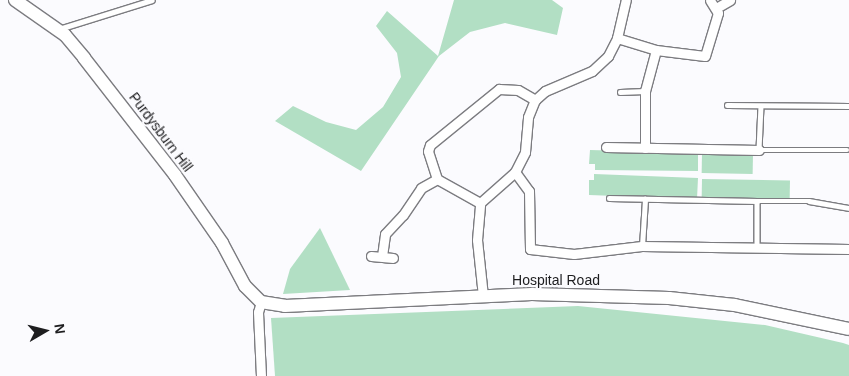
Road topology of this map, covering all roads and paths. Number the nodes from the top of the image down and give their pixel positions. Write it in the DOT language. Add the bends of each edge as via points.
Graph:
graph roads {
  1 [pos="15,0"];
  2 [pos="152,0"];
  3 [pos="626,0"];
  4 [pos="710,0"];
  5 [pos="730,0"];
  6 [pos="718,7"];
  7 [pos="58,29"];
  8 [pos="616,38"];
  9 [pos="656,50"];
  10 [pos="645,91"];
  11 [pos="620,92"];
  12 [pos="535,100"];
  13 [pos="727,105"];
  14 [pos="761,106"];
  15 [pos="849,106"];
  16 [pos="606,147"];
  17 [pos="645,148"];
  18 [pos="759,150"];
  19 [pos="847,150"];
  20 [pos="516,172"];
  21 [pos="437,179"];
  22 [pos="609,198"];
  23 [pos="645,199"];
  24 [pos="757,201"];
  25 [pos="480,203"];
  26 [pos="849,208"];
  27 [pos="642,246"];
  28 [pos="757,247"];
  29 [pos="849,249"];
  30 [pos="371,256"];
  31 [pos="382,256"];
  32 [pos="393,258"];
  33 [pos="483,296"];
  34 [pos="261,302"];
  35 [pos="849,329"];
  36 [pos="261,376"];
  1 -- 7 [label="main road, Purdysburn Hill"];
  2 -- 7 [label="lane"];
  3 -- 8 [label="street"];
  4 -- 6 [label="street"];
  5 -- 6 [label="street"];
  6 -- 9 [label="street" via="705,56"];
  7 -- 34 [label="main road, Purdysburn Hill" via="90,64 176,175 222,243 245,286"];
  8 -- 9 [label="street"];
  8 -- 12 [label="street" via="608,56 592,71 544,91"];
  9 -- 10 [label="street"];
  10 -- 11 [label="lane"];
  10 -- 17 [label="street"];
  12 -- 20 [label="street" via="528,117 525,152"];
  12 -- 21 [label="street" via="518,90 499,89 466,114 428,151"];
  13 -- 14 [label="lane"];
  14 -- 15 [label="lane"];
  14 -- 18 [label="lane"];
  16 -- 17 [label="street"];
  17 -- 18 [label="street"];
  18 -- 19 [label="lane"];
  20 -- 25 [label="street"];
  20 -- 27 [label="street" via="529,191 530,249 592,254"];
  21 -- 25 [label="street"];
  21 -- 31 [label="street" via="420,188 404,215 385,234"];
  22 -- 23 [label="lane"];
  23 -- 24 [label="lane"];
  23 -- 27 [label="lane"];
  24 -- 26 [label="lane" via="809,200"];
  24 -- 28 [label="lane"];
  25 -- 33 [label="street" via="477,240"];
  27 -- 28 [label="street"];
  28 -- 29 [label="street"];
  30 -- 31 [label="street"];
  31 -- 32 [label="street"];
  33 -- 34 [label="main road, Hospital Road" via="285,306"];
  33 -- 35 [label="main road, Hospital Road" via="669,298 744,307"];
  34 -- 36 [label="street" via="258,312"];
}
